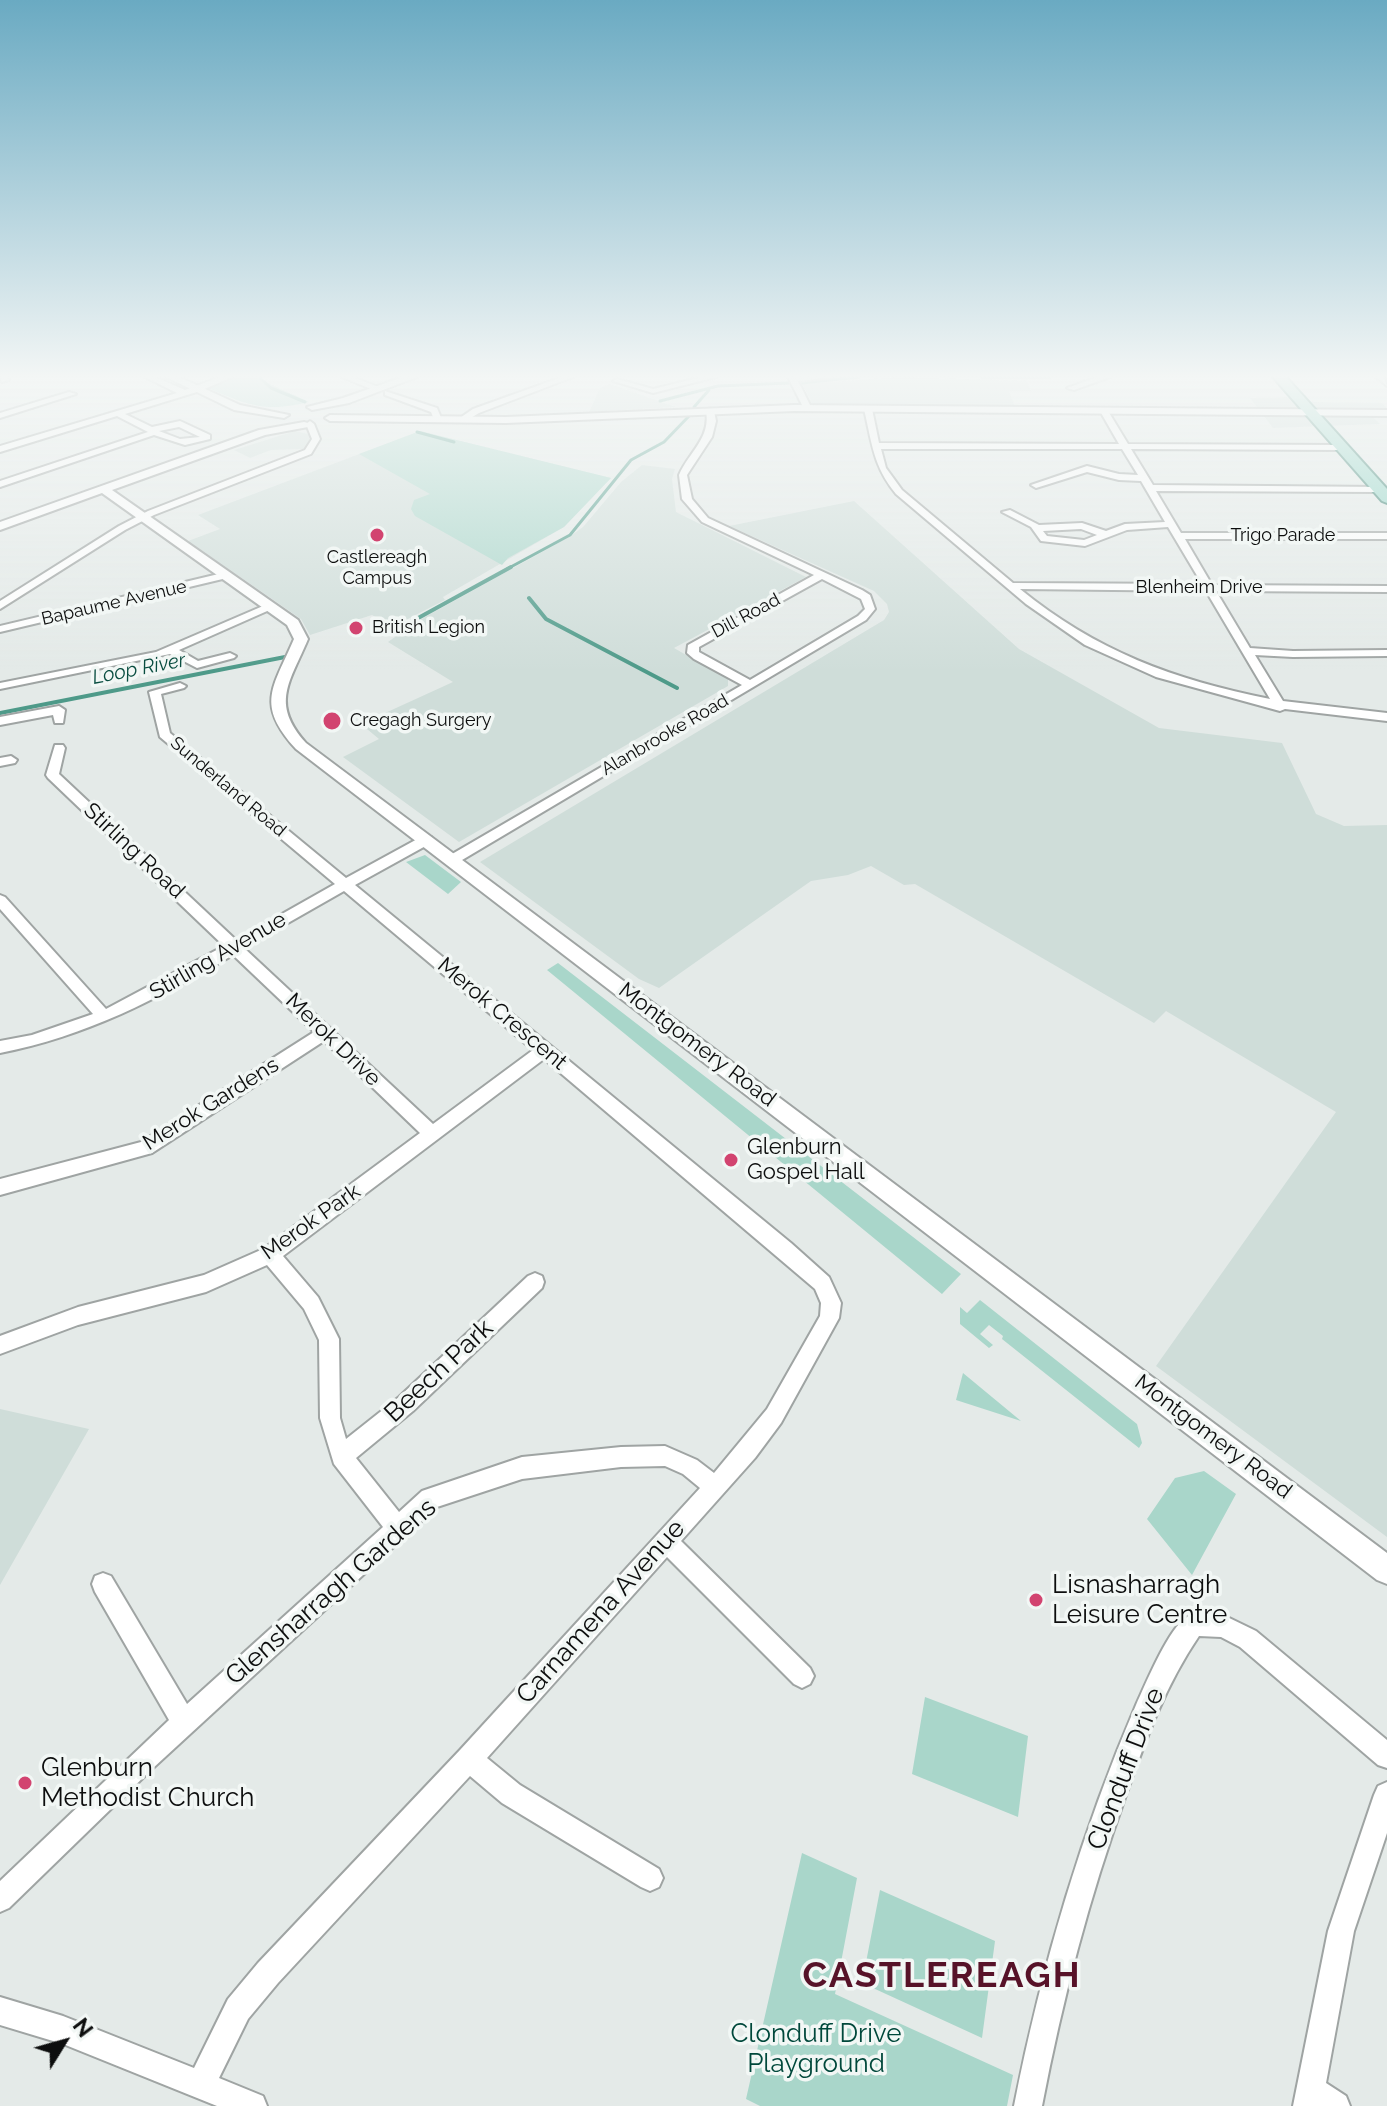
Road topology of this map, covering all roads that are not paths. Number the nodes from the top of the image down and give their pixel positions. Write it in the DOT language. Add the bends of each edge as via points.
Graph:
graph roads {
  1 [pos="25,475"];
  2 [pos="142,475"];
  3 [pos="250,475"];
  4 [pos="683,475"];
  5 [pos="888,475"];
  6 [pos="1063,475"];
  7 [pos="1112,475"];
  8 [pos="1141,475"];
  9 [pos="1367,475"];
  10 [pos="1143,478"];
  11 [pos="1037,482"];
  12 [pos="0,484"];
  13 [pos="1148,488"];
  14 [pos="103,489"];
  15 [pos="1383,493"];
  16 [pos="1006,511"];
  17 [pos="144,517"];
  18 [pos="1172,524"];
  19 [pos="0,526"];
  20 [pos="1037,528"];
  21 [pos="1107,535"];
  22 [pos="1179,536"];
  23 [pos="1387,536"];
  24 [pos="227,575"];
  25 [pos="821,575"];
  26 [pos="1011,586"];
  27 [pos="1210,588"];
  28 [pos="1387,589"];
  29 [pos="0,606"];
  30 [pos="270,606"];
  31 [pos="0,629"];
  32 [pos="171,650"];
  33 [pos="1248,651"];
  34 [pos="1387,653"];
  35 [pos="230,656"];
  36 [pos="751,685"];
  37 [pos="0,686"];
  38 [pos="180,686"];
  39 [pos="1280,707"];
  40 [pos="1387,717"];
  41 [pos="59,720"];
  42 [pos="0,721"];
  43 [pos="59,748"];
  44 [pos="426,840"];
  45 [pos="452,860"];
  46 [pos="345,884"];
  47 [pos="0,900"];
  48 [pos="235,947"];
  49 [pos="104,1017"];
  50 [pos="324,1033"];
  51 [pos="0,1047"];
  52 [pos="545,1050"];
  53 [pos="432,1134"];
  54 [pos="659,1145"];
  55 [pos="0,1187"];
  56 [pos="270,1255"];
  57 [pos="535,1282"];
  58 [pos="0,1345"];
  59 [pos="341,1457"];
  60 [pos="715,1487"];
  61 [pos="397,1527"];
  62 [pos="666,1541"];
  63 [pos="1387,1570"];
  64 [pos="103,1584"];
  65 [pos="802,1676"];
  66 [pos="184,1722"];
  67 [pos="1387,1756"];
  68 [pos="469,1759"];
  69 [pos="1387,1795"];
  70 [pos="650,1878"];
  71 [pos="0,1899"];
  72 [pos="1,2015"];
  73 [pos="200,2086"];
  74 [pos="1308,2097"];
  75 [pos="253,2106"];
  76 [pos="1028,2106"];
  77 [pos="1336,2106"];
  1 -- 12 [label="street"];
  2 -- 14 [label="street"];
  3 -- 17 [label="street"];
  4 -- 25 [label="street" via="690,505 718,528"];
  5 -- 26 [label="street"];
  6 -- 11 [label="street"];
  7 -- 10 [label="street"];
  8 -- 10 [label="street"];
  9 -- 15 [label="main road"];
  10 -- 13 [label="street"];
  13 -- 15 [label="street"];
  13 -- 18 [label="street"];
  14 -- 17 [label="street, Montgomery Road"];
  14 -- 19 [label="street"];
  16 -- 20 [label="street"];
  17 -- 24 [label="street, Montgomery Road"];
  17 -- 29 [label="street"];
  18 -- 21 [label="street" via="1125,527"];
  18 -- 22 [label="street"];
  20 -- 21 [label="street" via="1082,526"];
  20 -- 21 [label="street" via="1044,539 1067,542 1092,542"];
  22 -- 23 [label="street, Trigo Parade"];
  22 -- 27 [label="street"];
  24 -- 30 [label="street, Montgomery Road"];
  24 -- 31 [label="street, Bapaume Avenue"];
  25 -- 36 [label="street, Alanbrooke Road" via="858,592 870,609"];
  25 -- 36 [label="street, Dill Road" via="694,645 698,657"];
  26 -- 27 [label="street, Blenheim Drive"];
  26 -- 39 [label="street" via="1058,623 1104,649 1189,683"];
  27 -- 28 [label="street, Blenheim Drive"];
  27 -- 33 [label="street"];
  30 -- 32 [label="street"];
  30 -- 44 [label="street, Montgomery Road" via="293,623 301,639 276,698 280,721 301,746"];
  32 -- 35 [label="street" via="197,665"];
  32 -- 37 [label="street"];
  33 -- 34 [label="street"];
  33 -- 39 [label="street"];
  36 -- 45 [label="street, Alanbrooke Road"];
  38 -- 46 [label="street, Sunderland Road" via="155,692 164,734"];
  39 -- 40 [label="street"];
  41 -- 42 [label="street" via="59,710"];
  43 -- 48 [label="street, Stirling Road" via="52,775"];
  44 -- 45 [label="street, Montgomery Road"];
  44 -- 46 [label="street, Stirling Avenue"];
  45 -- 63 [label="street, Montgomery Road"];
  46 -- 48 [label="street, Stirling Avenue"];
  46 -- 52 [label="street, Merok Crescent"];
  47 -- 49 [label="street"];
  48 -- 49 [label="street, Stirling Avenue"];
  48 -- 50 [label="street, Merok Drive"];
  49 -- 51 [label="street, Stirling Avenue" via="36,1042"];
  50 -- 53 [label="street, Merok Drive"];
  50 -- 55 [label="street, Merok Gardens" via="146,1148"];
  52 -- 53 [label="street, Merok Park"];
  52 -- 54 [label="street, Merok Crescent"];
  53 -- 56 [label="street, Merok Park"];
  54 -- 60 [label="street, Carnamena Avenue" via="801,1263 822,1283 831,1303 829,1318 774,1416"];
  56 -- 58 [label="street, Merok Park" via="206,1283 78,1316"];
  56 -- 59 [label="street" via="311,1303 329,1339 330,1418"];
  57 -- 59 [label="street, Beech Park" via="406,1404"];
  59 -- 61 [label="street"];
  60 -- 61 [label="street, Glensharragh Gardens" via="665,1456 522,1468 430,1499"];
  60 -- 62 [label="street, Carnamena Avenue"];
  61 -- 66 [label="street, Glensharragh Gardens"];
  62 -- 65 [label="street"];
  62 -- 68 [label="street, Carnamena Avenue"];
  64 -- 66 [label="street"];
  66 -- 71 [label="street, Glensharragh Gardens"];
  67 -- 76 [label="street, Clonduff Drive" via="1248,1639 1222,1624 1192,1627 1147,1703 1093,1849 1040,2041"];
  68 -- 70 [label="street" via="511,1794"];
  68 -- 73 [label="street, Carnamena Avenue" via="238,2009"];
  69 -- 74 [label="street" via="1341,1931"];
  72 -- 73 [label="street" via="63,2030"];
  73 -- 75 [label="street"];
  74 -- 77 [label="street"];
}
